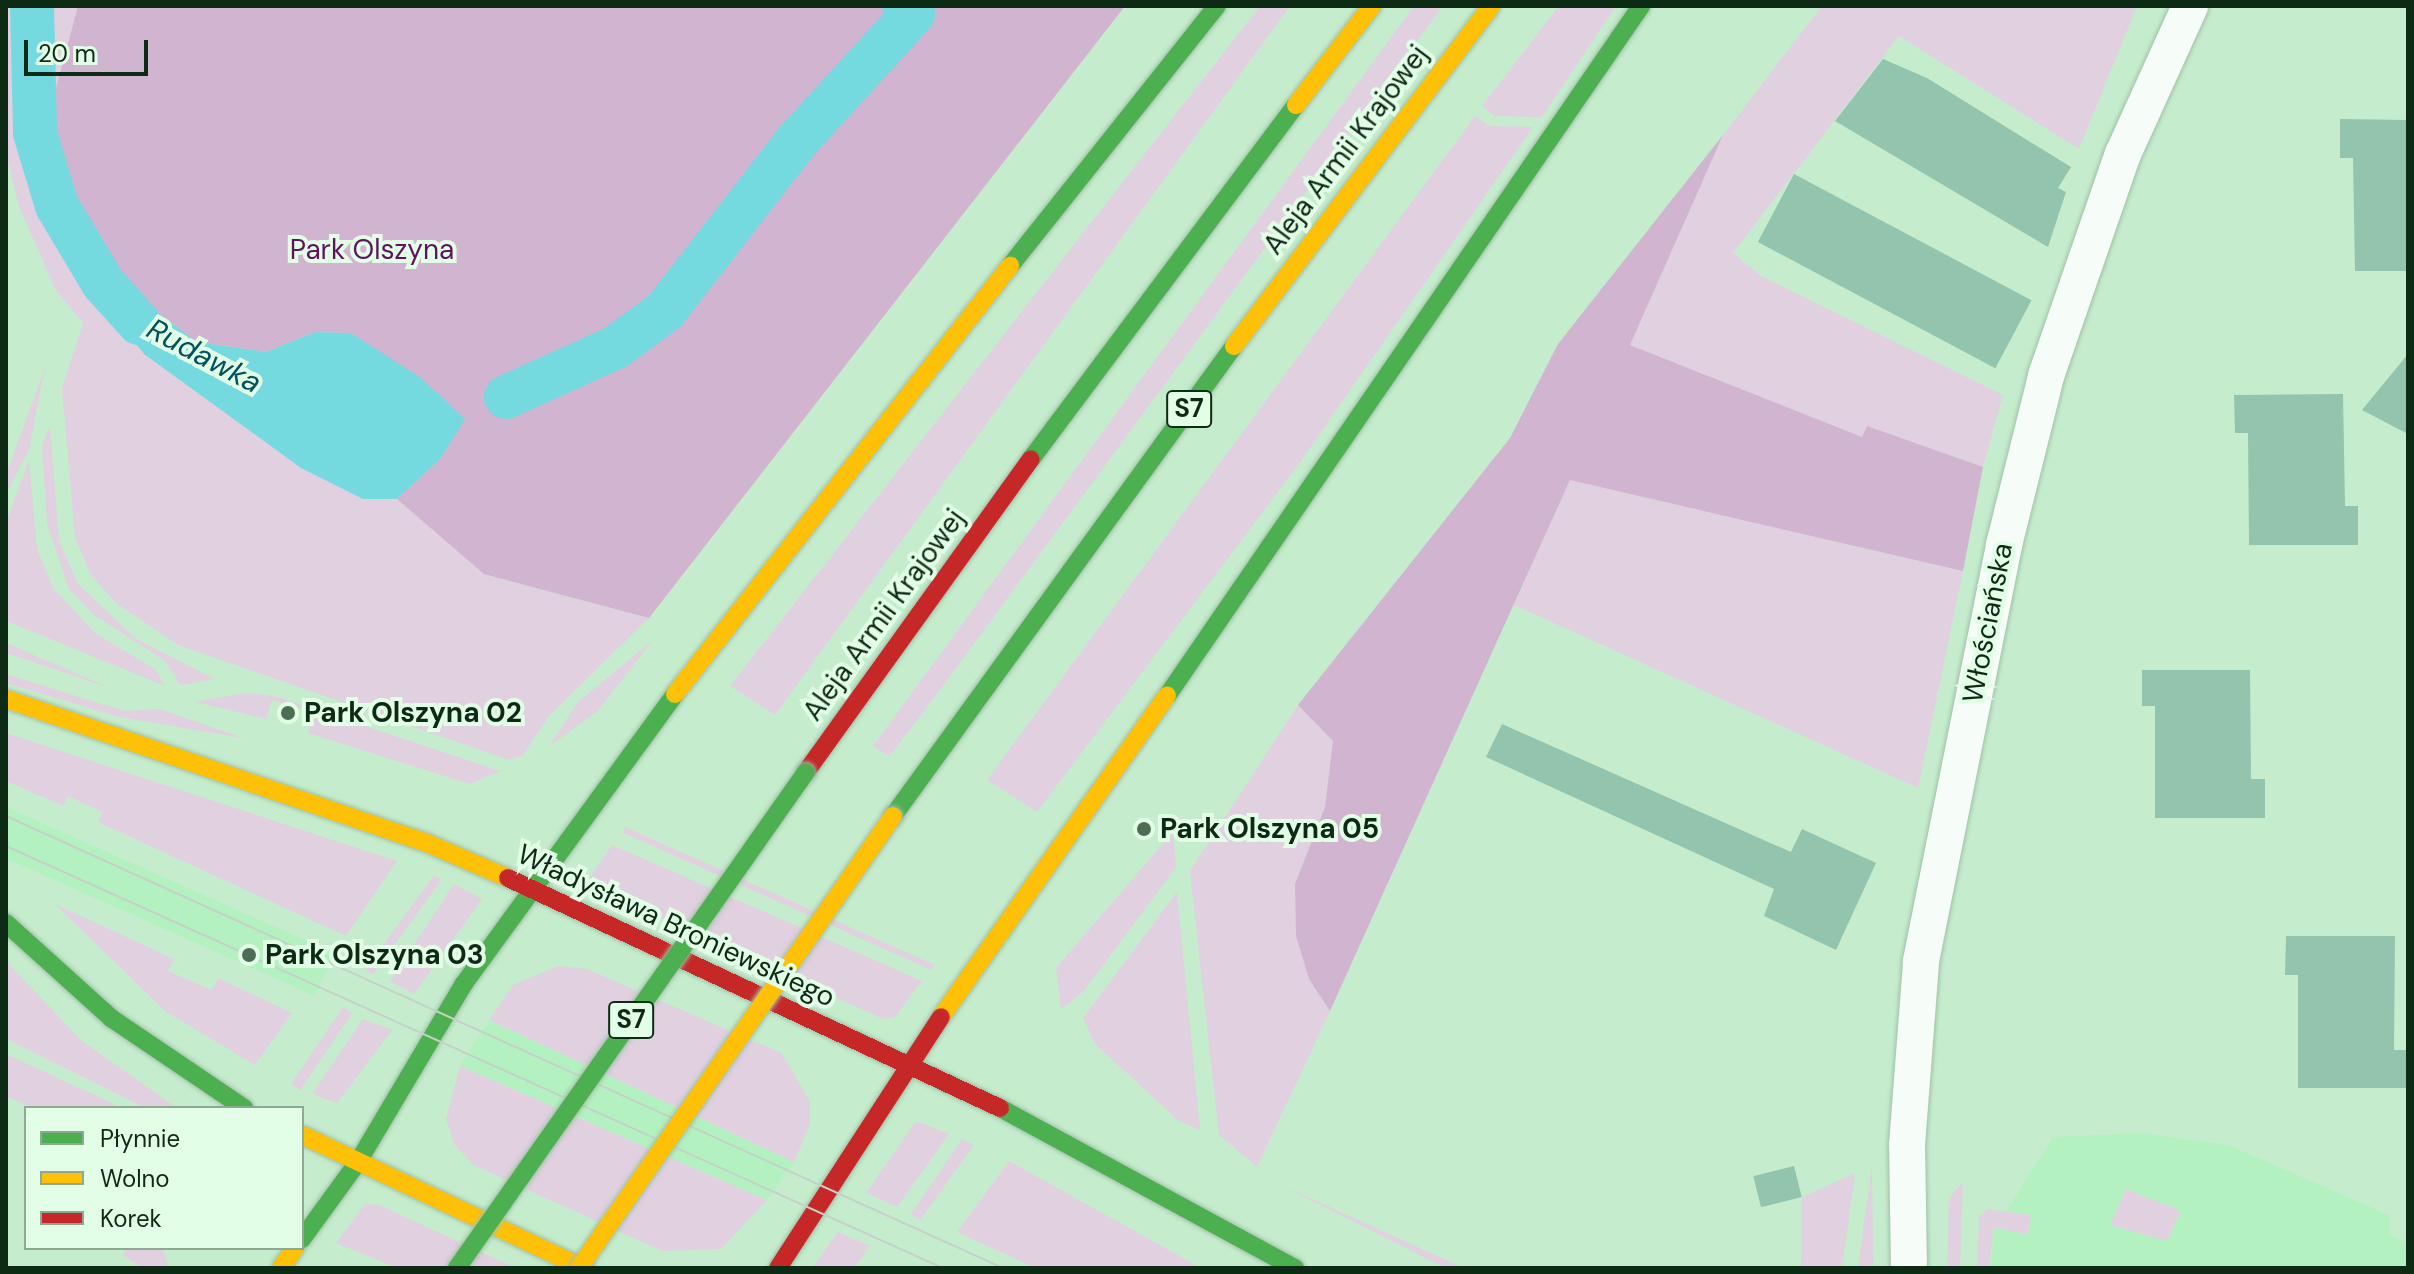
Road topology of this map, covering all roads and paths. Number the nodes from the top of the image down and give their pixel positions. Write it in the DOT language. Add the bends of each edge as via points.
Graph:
graph roads {
  1 [pos="1217,6"];
  2 [pos="1372,6"];
  3 [pos="1491,6"];
  4 [pos="1641,6"];
  5 [pos="2190,6"];
  6 [pos="6,699"];
  7 [pos="531,888"];
  8 [pos="6,923"];
  9 [pos="908,1064"];
  10 [pos="241,1106"];
  11 [pos="304,1136"];
  12 [pos="358,1162"];
  13 [pos="304,1236"];
  14 [pos="294,1250"];
  15 [pos="281,1268"];
  16 [pos="457,1268"];
  17 [pos="582,1268"];
  18 [pos="778,1268"];
  19 [pos="1295,1268"];
  20 [pos="1909,1268"];
  1 -- 7 [label="main road" via="737,608"];
  2 -- 16 [label="main road, Aleja Armii Krajowej / S7, bridge" via="1075,397"];
  3 -- 17 [label="main road, Aleja Armii Krajowej / S7, bridge" via="1335,207 893,816"];
  4 -- 9 [label="main road" via="1340,451"];
  5 -- 20 [label="street, Włościańska" via="2123,154 2047,373 2004,545 1921,961 1908,1114"];
  6 -- 7 [label="main road, Władysława Broniewskiego" via="427,843"];
  7 -- 9 [label="main road, Władysława Broniewskiego"];
  7 -- 12 [label="main road" via="436,1026"];
  8 -- 10 [label="main road" via="111,1018"];
  9 -- 18 [label="main road"];
  9 -- 19 [label="main road, Władysława Broniewskiego"];
  11 -- 12 [label="main road"];
  12 -- 13 [label="main road"];
  12 -- 17 [label="main road"];
  14 -- 15 [label="main road"];
}
